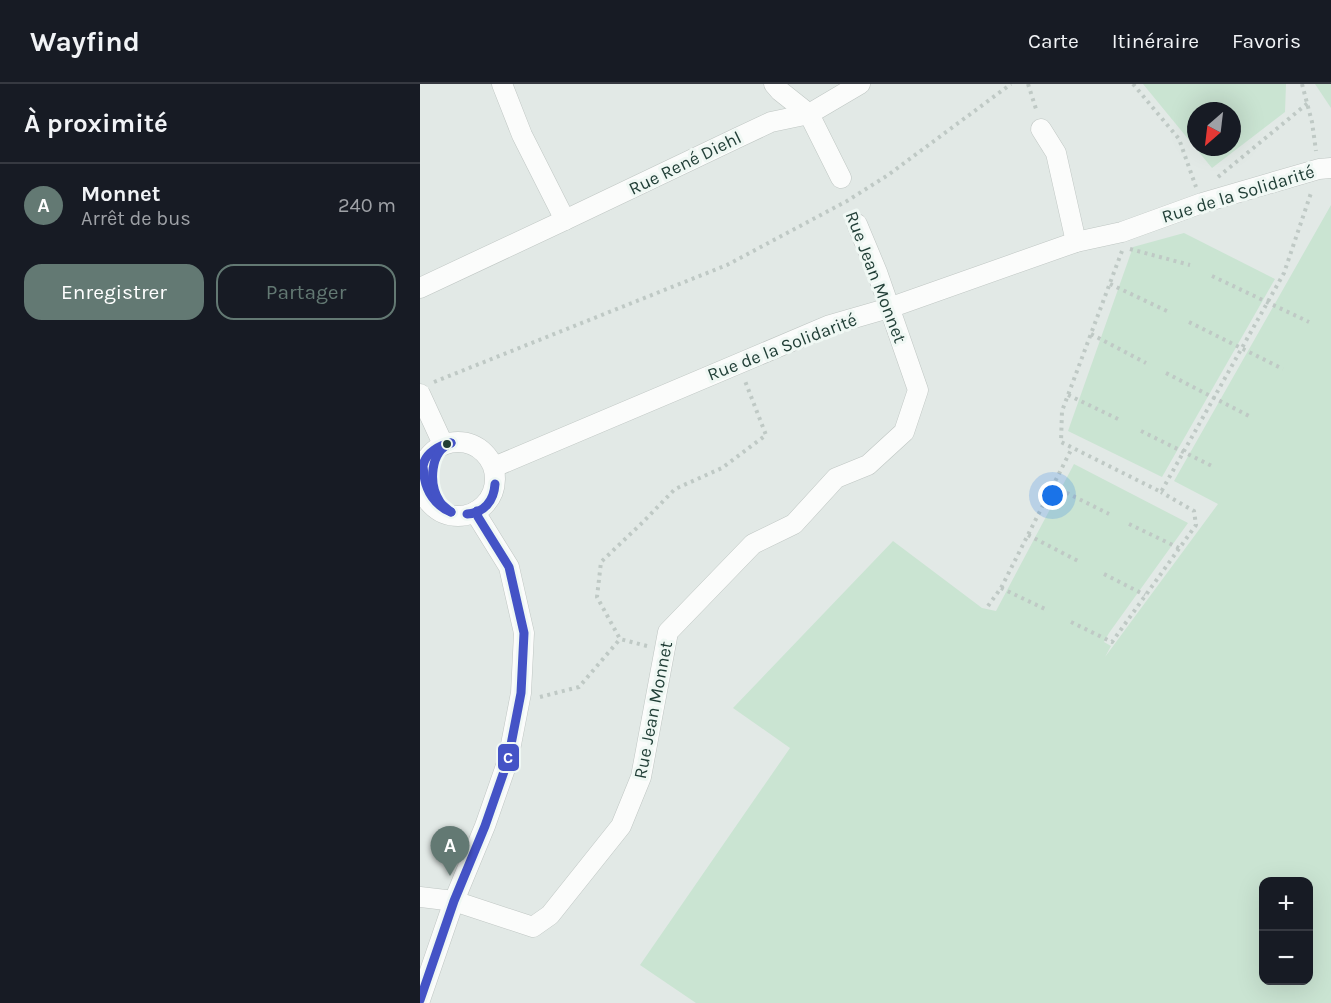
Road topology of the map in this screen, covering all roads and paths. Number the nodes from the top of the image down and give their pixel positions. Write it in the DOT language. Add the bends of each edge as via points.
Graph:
graph roads {
  1 [pos="502,84"];
  2 [pos="774,84"];
  3 [pos="860,84"];
  4 [pos="1011,84"];
  5 [pos="1028,84"];
  6 [pos="1133,84"];
  7 [pos="1302,84"];
  8 [pos="1308,103"];
  9 [pos="809,114"];
  10 [pos="1041,129"];
  11 [pos="1325,168"];
  12 [pos="841,178"];
  13 [pos="1216,178"];
  14 [pos="847,201"];
  15 [pos="1202,203"];
  16 [pos="565,220"];
  17 [pos="857,224"];
  18 [pos="1123,240"];
  19 [pos="1076,242"];
  20 [pos="1190,266"];
  21 [pos="1212,276"];
  22 [pos="1110,284"];
  23 [pos="420,288"];
  24 [pos="1268,301"];
  25 [pos="889,308"];
  26 [pos="1171,313"];
  27 [pos="1189,322"];
  28 [pos="1310,322"];
  29 [pos="1091,334"];
  30 [pos="1242,347"];
  31 [pos="739,363"];
  32 [pos="1146,363"];
  33 [pos="1283,369"];
  34 [pos="1166,373"];
  35 [pos="425,388"];
  36 [pos="1068,394"];
  37 [pos="1214,398"];
  38 [pos="1249,416"];
  39 [pos="1120,420"];
  40 [pos="1141,431"];
  41 [pos="443,444"];
  42 [pos="1072,447"];
  43 [pos="1183,452"];
  44 [pos="494,467"];
  45 [pos="1214,467"];
  46 [pos="1053,486"];
  47 [pos="1161,492"];
  48 [pos="423,500"];
  49 [pos="477,511"];
  50 [pos="1109,514"];
  51 [pos="1129,524"];
  52 [pos="1028,535"];
  53 [pos="1179,548"];
  54 [pos="1080,562"];
  55 [pos="1104,574"];
  56 [pos="1001,588"];
  57 [pos="1145,595"];
  58 [pos="988,606"];
  59 [pos="1045,609"];
  60 [pos="1071,622"];
  61 [pos="620,639"];
  62 [pos="665,651"];
  63 [pos="519,703"];
  64 [pos="420,897"];
  65 [pos="454,901"];
  66 [pos="420,1000"];
  1 -- 16 [label="street" via="522,135"];
  2 -- 9 [label="street"];
  3 -- 9 [label="street, Rue René Diehl"];
  4 -- 14 [label="path"];
  5 -- 10 [label="path"];
  6 -- 15 [label="path" via="1179,139"];
  7 -- 8 [label="path"];
  8 -- 11 [label="path"];
  8 -- 13 [label="path"];
  9 -- 12 [label="street"];
  9 -- 16 [label="street, Rue René Diehl" via="771,122"];
  10 -- 19 [label="street" via="1056,153"];
  11 -- 15 [label="street, Rue de la Solidarité"];
  11 -- 24 [label="path" via="1284,273"];
  14 -- 17 [label="path, Rue Jean Monnet"];
  14 -- 35 [label="path" via="726,264"];
  15 -- 18 [label="street, Rue de la Solidarité"];
  16 -- 23 [label="street, Rue René Diehl"];
  17 -- 25 [label="street, Rue Jean Monnet"];
  18 -- 19 [label="street, Rue de la Solidarité"];
  18 -- 20 [label="path"];
  18 -- 22 [label="path"];
  19 -- 25 [label="street, Rue de la Solidarité"];
  21 -- 24 [label="path"];
  22 -- 26 [label="path"];
  22 -- 29 [label="path"];
  24 -- 28 [label="path"];
  24 -- 30 [label="path"];
  25 -- 31 [label="street, Rue de la Solidarité" via="830,325"];
  25 -- 62 [label="street, Rue Jean Monnet" via="918,390 904,432 868,465 836,478 794,525 753,544 668,632"];
  27 -- 30 [label="path"];
  29 -- 32 [label="path"];
  29 -- 36 [label="path"];
  30 -- 33 [label="path"];
  30 -- 37 [label="path"];
  31 -- 44 [label="street, Rue de la Solidarité"];
  31 -- 61 [label="path" via="766,435 722,468 675,489 601,562 597,597"];
  34 -- 37 [label="path"];
  35 -- 41 [label="street"];
  36 -- 39 [label="path"];
  36 -- 42 [label="path" via="1062,411 1061,442"];
  37 -- 38 [label="path"];
  37 -- 43 [label="path"];
  40 -- 43 [label="path"];
  41 -- 44 [label="street" via="468,442 479,447"];
  41 -- 48 [label="street" via="425,461 421,473"];
  42 -- 46 [label="path"];
  42 -- 47 [label="path"];
  43 -- 45 [label="path"];
  43 -- 47 [label="path"];
  44 -- 49 [label="street" via="494,492"];
  46 -- 50 [label="path"];
  46 -- 52 [label="path"];
  47 -- 53 [label="path" via="1194,511 1196,525"];
  48 -- 49 [label="street" via="454,516"];
  49 -- 63 [label="street" via="509,567 524,633"];
  51 -- 53 [label="path"];
  52 -- 54 [label="path"];
  52 -- 56 [label="path"];
  53 -- 57 [label="path"];
  55 -- 57 [label="path"];
  56 -- 58 [label="path"];
  56 -- 59 [label="path"];
  57 -- 60 [label="path" via="1112,642"];
  61 -- 62 [label="path"];
  61 -- 63 [label="path" via="579,687"];
  62 -- 65 [label="street, Rue Jean Monnet" via="641,777 621,826 550,915 533,927"];
  63 -- 65 [label="street" via="508,760"];
  64 -- 65 [label="street"];
  65 -- 66 [label="street"];
}
